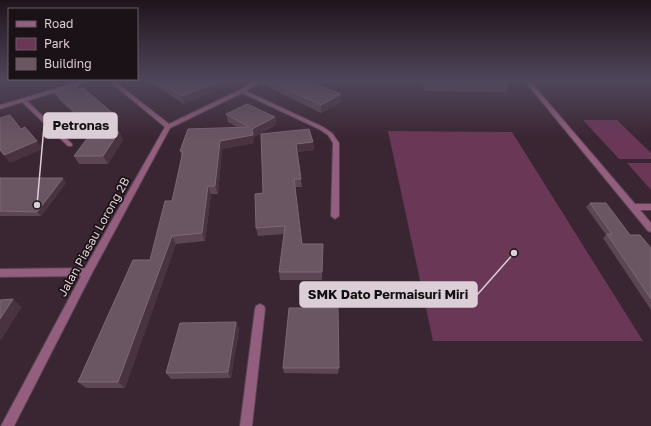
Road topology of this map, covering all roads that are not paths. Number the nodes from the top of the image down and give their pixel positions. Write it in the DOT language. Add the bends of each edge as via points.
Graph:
graph roads {
  1 [pos="28,100"];
  2 [pos="135,100"];
  3 [pos="223,100"];
  4 [pos="261,100"];
  5 [pos="544,100"];
  6 [pos="24,101"];
  7 [pos="0,107"];
  8 [pos="168,126"];
  9 [pos="70,145"];
  10 [pos="633,207"];
  11 [pos="651,207"];
  12 [pos="335,216"];
  13 [pos="651,229"];
  14 [pos="88,272"];
  15 [pos="0,273"];
  16 [pos="260,309"];
  17 [pos="7,426"];
  18 [pos="246,426"];
  1 -- 6 [label="street"];
  2 -- 8 [label="street"];
  3 -- 8 [label="street"];
  4 -- 12 [label="street" via="321,128 330,134 336,143"];
  5 -- 10 [label="street"];
  6 -- 7 [label="street"];
  6 -- 9 [label="street"];
  8 -- 14 [label="street, Jalan Piasau Lorong 2B"];
  10 -- 11 [label="street"];
  10 -- 13 [label="street"];
  14 -- 15 [label="street"];
  14 -- 17 [label="street, Jalan Piasau Lorong 2B"];
  16 -- 18 [label="street"];
}
